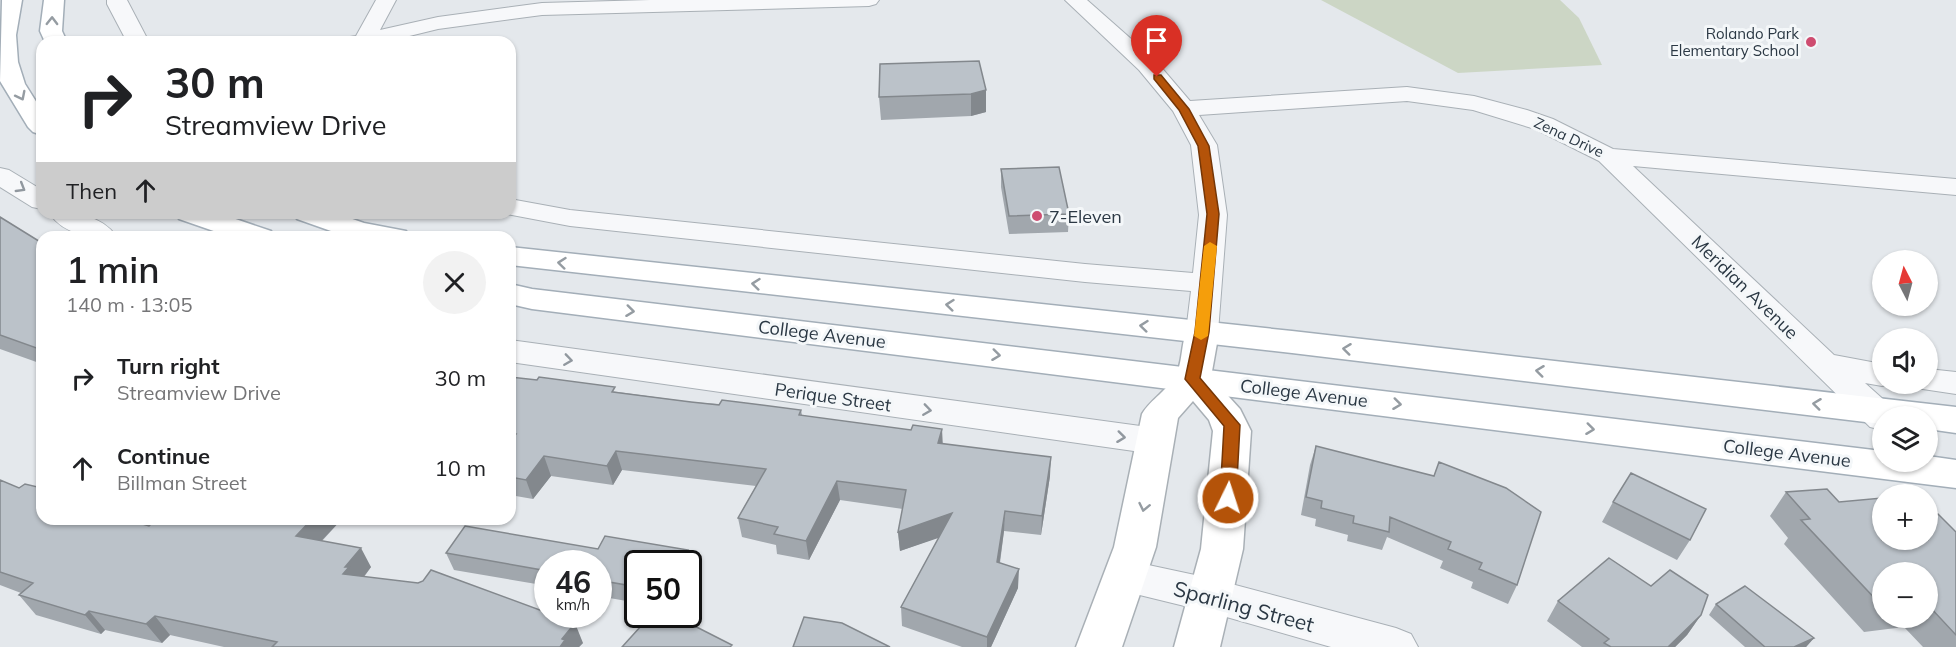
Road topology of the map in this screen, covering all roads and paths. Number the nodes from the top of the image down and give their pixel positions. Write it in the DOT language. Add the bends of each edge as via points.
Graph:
graph roads {
  1 [pos="12,0"];
  2 [pos="54,0"];
  3 [pos="117,0"];
  4 [pos="386,0"];
  5 [pos="869,0"];
  6 [pos="1075,0"];
  7 [pos="666,2"];
  8 [pos="53,36"];
  9 [pos="135,36"];
  10 [pos="365,36"];
  11 [pos="383,36"];
  12 [pos="1184,109"];
  13 [pos="36,121"];
  14 [pos="1608,156"];
  15 [pos="0,176"];
  16 [pos="1956,187"];
  17 [pos="36,197"];
  18 [pos="516,208"];
  19 [pos="73,219"];
  20 [pos="207,219"];
  21 [pos="324,219"];
  22 [pos="93,231"];
  23 [pos="242,231"];
  24 [pos="359,231"];
  25 [pos="516,257"];
  26 [pos="1207,283"];
  27 [pos="516,295"];
  28 [pos="1202,332"];
  29 [pos="516,352"];
  30 [pos="1823,363"];
  31 [pos="1872,373"];
  32 [pos="1193,379"];
  33 [pos="1938,381"];
  34 [pos="1956,383"];
  35 [pos="1872,408"];
  36 [pos="1872,413"];
  37 [pos="1938,419"];
  38 [pos="1956,420"];
  39 [pos="1155,441"];
  40 [pos="1946,472"];
  41 [pos="1125,576"];
  42 [pos="1209,595"];
  43 [pos="1099,647"];
  44 [pos="1197,647"];
  45 [pos="1396,647"];
  1 -- 13 [label="main road, one-way" via="5,20 8,71"];
  8 -- 2 [label="main road, one-way"];
  3 -- 9 [label="street"];
  4 -- 10 [label="street"];
  5 -- 7 [label="street"];
  6 -- 12 [label="street" via="1147,65"];
  7 -- 11 [label="street" via="510,12"];
  12 -- 14 [label="street, Zena Drive" via="1430,95 1519,115"];
  12 -- 26 [label="street" via="1204,146 1209,182 1213,214"];
  14 -- 16 [label="street, Zena Drive"];
  14 -- 30 [label="street, Meridian Avenue"];
  15 -- 17 [label="street, one-way"];
  18 -- 26 [label="street" via="570,218"];
  19 -- 22 [label="street"];
  20 -- 23 [label="main road"];
  21 -- 24 [label="main road"];
  28 -- 25 [label="main road, one-way"];
  26 -- 28 [label="street"];
  27 -- 32 [label="main road, College Avenue, one-way"];
  28 -- 32 [label="main road"];
  36 -- 28 [label="main road, one-way"];
  29 -- 39 [label="street, Perique Street, one-way"];
  30 -- 31 [label="street"];
  30 -- 35 [label="street, Meridian Avenue"];
  32 -- 39 [label="main road" via="1160,414"];
  32 -- 40 [label="main road, College Avenue, one-way"];
  32 -- 42 [label="main road" via="1232,425 1223,539"];
  33 -- 34 [label="street"];
  37 -- 38 [label="main road"];
  39 -- 41 [label="main road, one-way" via="1135,547"];
  41 -- 42 [label="street, Sparling Street"];
  41 -- 43 [label="main road"];
  42 -- 44 [label="main road"];
  42 -- 45 [label="street, Sparling Street"];
}
